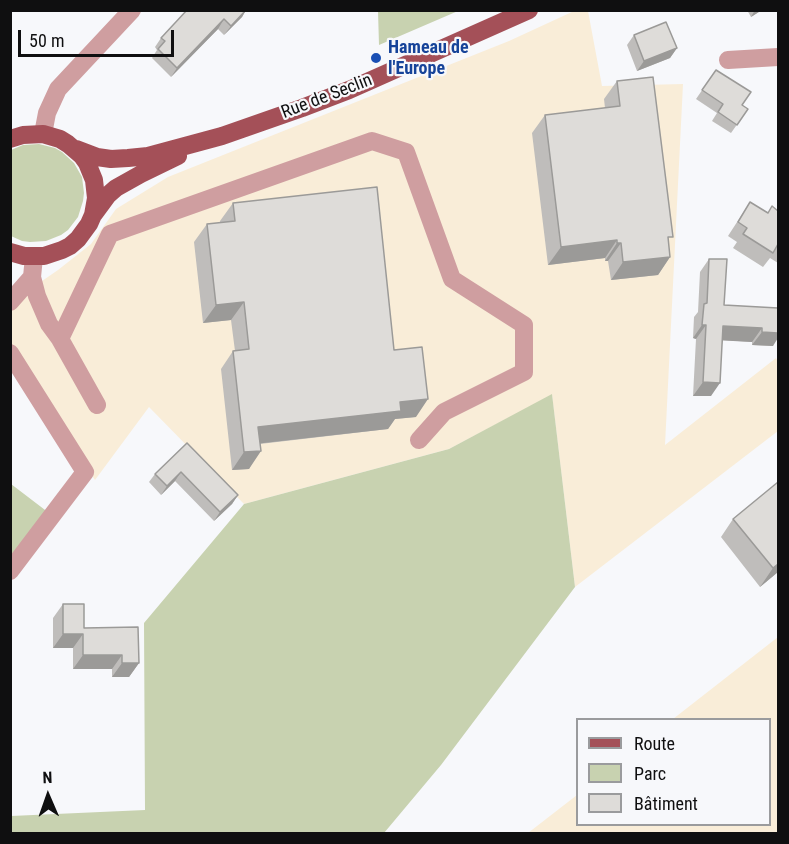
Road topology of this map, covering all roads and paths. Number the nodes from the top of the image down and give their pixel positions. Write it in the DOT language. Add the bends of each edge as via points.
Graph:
graph roads {
  1 [pos="132,10"];
  2 [pos="529,10"];
  3 [pos="778,57"];
  4 [pos="728,60"];
  5 [pos="43,134"];
  6 [pos="222,136"];
  7 [pos="10,138"];
  8 [pos="75,149"];
  9 [pos="93,215"];
  10 [pos="10,252"];
  11 [pos="34,257"];
  12 [pos="32,277"];
  13 [pos="10,302"];
  14 [pos="60,339"];
  15 [pos="10,353"];
  16 [pos="97,405"];
  17 [pos="419,440"];
  18 [pos="10,571"];
  1 -- 5 [label="street" via="58,89"];
  2 -- 6 [label="main road, Rue de Seclin" via="349,90"];
  3 -- 4 [label="street"];
  5 -- 7 [label="main road"];
  5 -- 8 [label="main road, Rue de Seclin"];
  6 -- 8 [label="main road, Rue de Seclin" via="128,158 96,157"];
  6 -- 9 [label="main road, Rue de Seclin" via="125,182 108,195"];
  8 -- 9 [label="main road" via="94,180"];
  9 -- 11 [label="main road, Rue de Seclin" via="70,246"];
  10 -- 11 [label="main road"];
  11 -- 12 [label="street"];
  12 -- 13 [label="street"];
  12 -- 14 [label="street" via="49,324"];
  14 -- 16 [label="street"];
  14 -- 17 [label="street" via="110,234 372,141 406,152 452,279 524,325 524,372 444,412"];
  15 -- 18 [label="street" via="85,472"];
}
